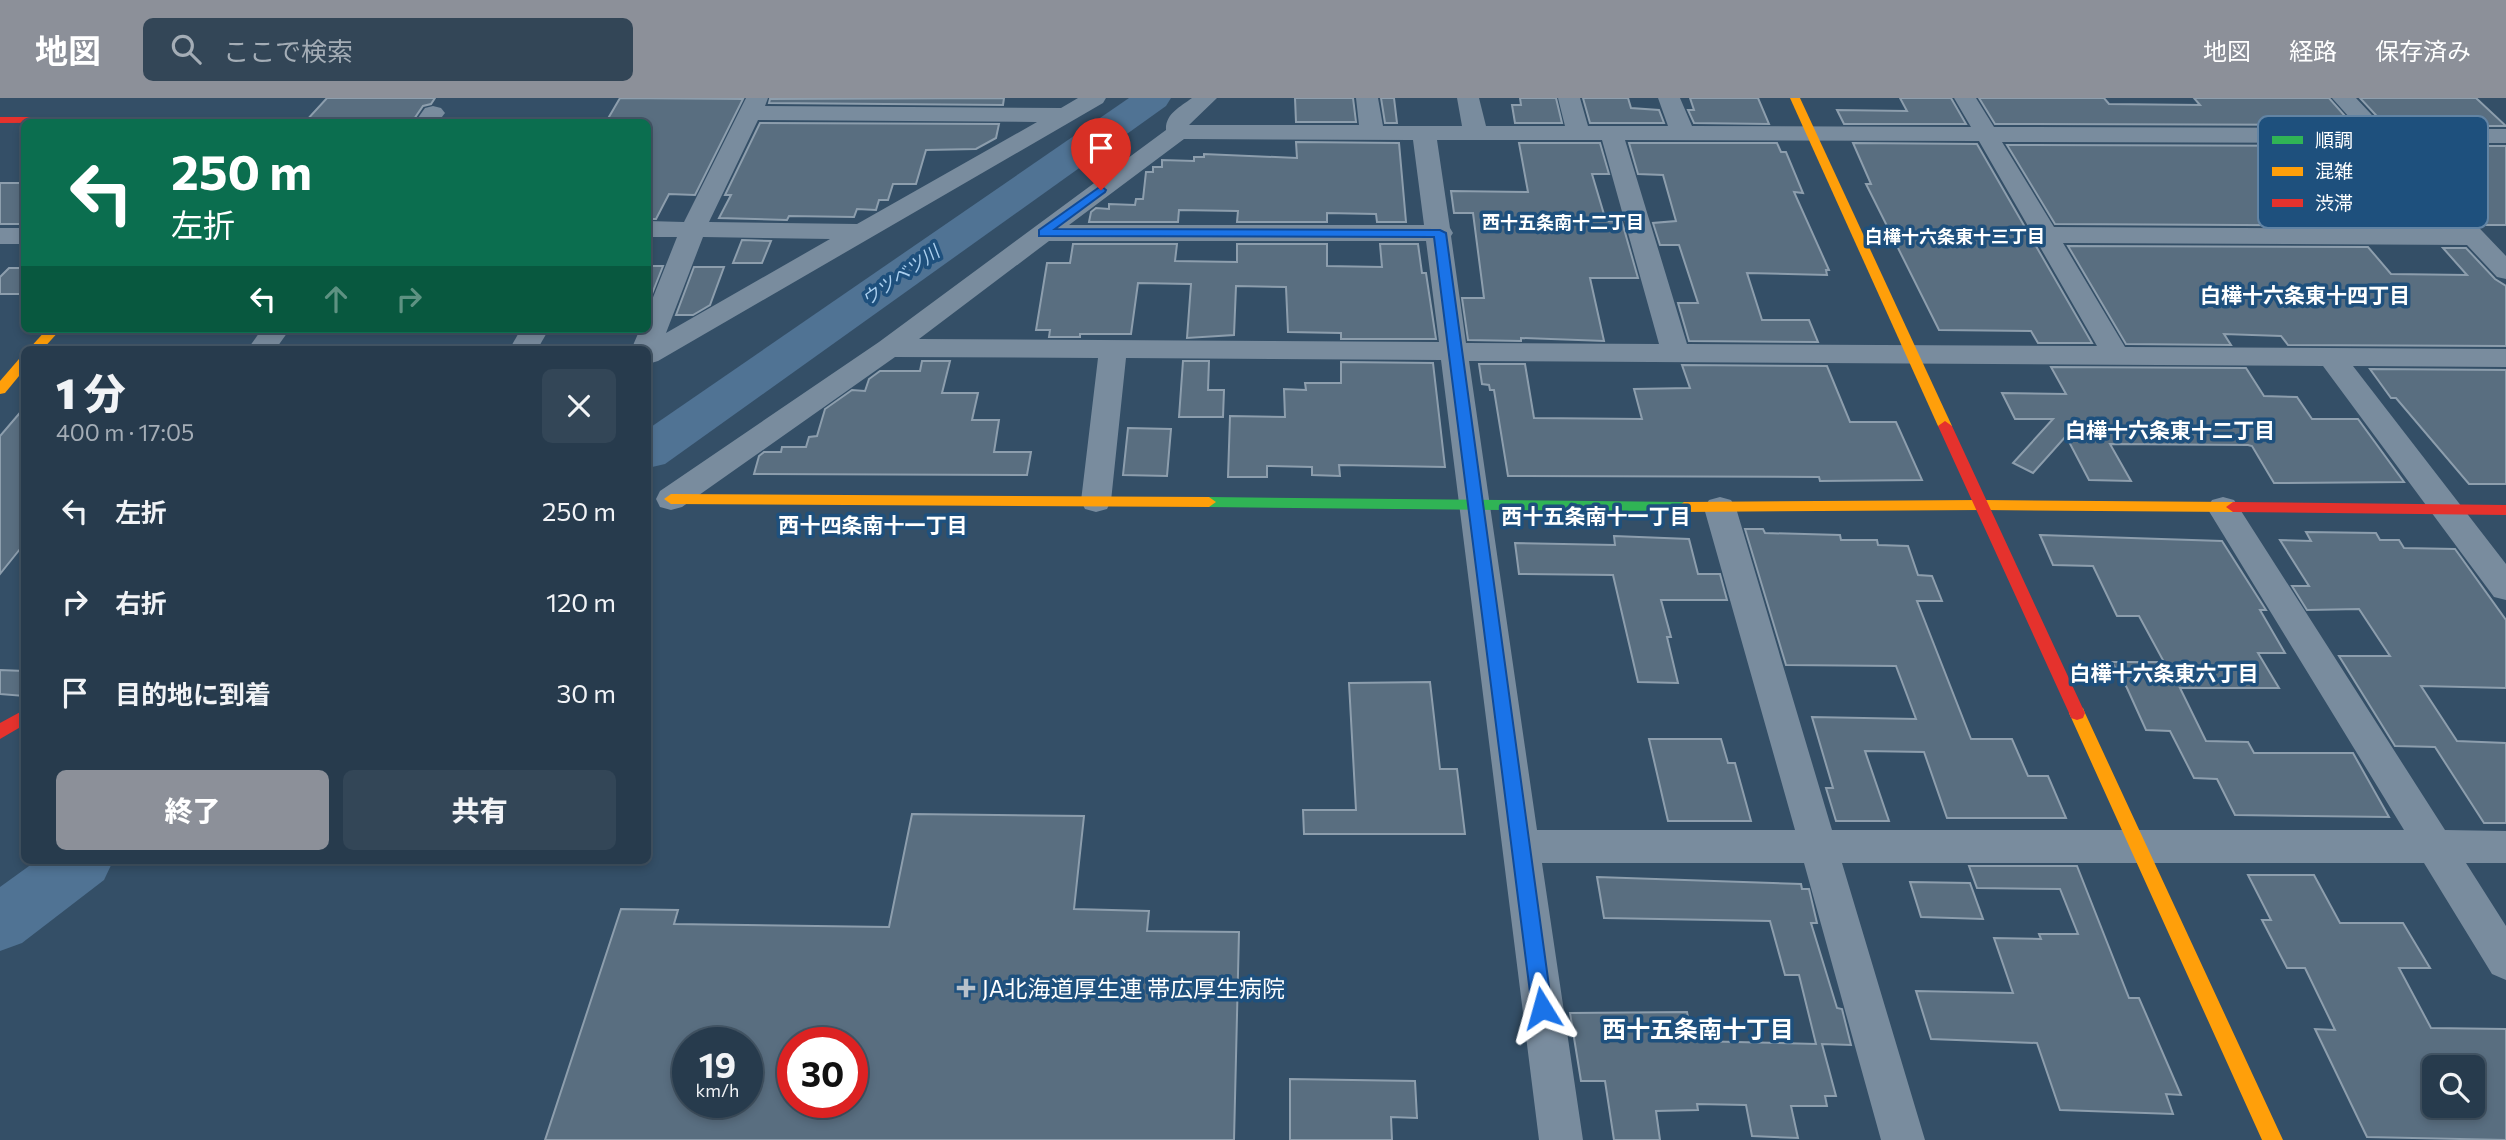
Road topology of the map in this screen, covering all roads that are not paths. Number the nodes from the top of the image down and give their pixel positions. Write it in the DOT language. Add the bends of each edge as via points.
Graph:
graph roads {
  1 [pos="1095,98"];
  2 [pos="1206,98"];
  3 [pos="1367,98"];
  4 [pos="1468,98"];
  5 [pos="1569,98"];
  6 [pos="1669,98"];
  7 [pos="1795,98"];
  8 [pos="1965,98"];
  9 [pos="2343,98"];
  10 [pos="253,104"];
  11 [pos="753,106"];
  12 [pos="1066,115"];
  13 [pos="2360,116"];
  14 [pos="239,119"];
  15 [pos="0,120"];
  16 [pos="21,120"];
  17 [pos="1178,132"];
  18 [pos="1372,134"];
  19 [pos="1424,134"];
  20 [pos="1683,134"];
  21 [pos="1811,134"];
  22 [pos="1476,135"];
  23 [pos="1579,135"];
  24 [pos="1612,135"];
  25 [pos="1987,136"];
  26 [pos="2258,136"];
  27 [pos="2488,136"];
  28 [pos="2506,136"];
  29 [pos="2465,228"];
  30 [pos="651,229"];
  31 [pos="693,230"];
  32 [pos="860,232"];
  33 [pos="1043,233"];
  34 [pos="1440,233"];
  35 [pos="2047,235"];
  36 [pos="0,236"];
  37 [pos="21,236"];
  38 [pos="2474,237"];
  39 [pos="2506,271"];
  40 [pos="50,333"];
  41 [pos="39,346"];
  42 [pos="647,346"];
  43 [pos="889,348"];
  44 [pos="1112,351"];
  45 [pos="1911,352"];
  46 [pos="651,353"];
  47 [pos="1676,353"];
  48 [pos="1456,354"];
  49 [pos="2116,355"];
  50 [pos="2331,357"];
  51 [pos="2506,358"];
  52 [pos="671,499"];
  53 [pos="1096,501"];
  54 [pos="1476,503"];
  55 [pos="1982,505"];
  56 [pos="1720,508"];
  57 [pos="2223,508"];
  58 [pos="2506,510"];
  59 [pos="2446,511"];
  60 [pos="2506,588"];
  61 [pos="21,719"];
  62 [pos="0,732"];
  63 [pos="2138,844"];
  64 [pos="1520,846"];
  65 [pos="1819,847"];
  66 [pos="2436,847"];
  67 [pos="2506,847"];
  68 [pos="2506,961"];
  69 [pos="1561,1140"];
  70 [pos="1903,1140"];
  71 [pos="2273,1140"];
  1 -- 12 [label="street"];
  2 -- 17 [label="street" via="1177,121"];
  3 -- 18 [label="street"];
  4 -- 22 [label="street"];
  5 -- 23 [label="street"];
  6 -- 20 [label="street"];
  7 -- 21 [label="street"];
  8 -- 25 [label="street"];
  9 -- 13 [label="street"];
  10 -- 14 [label="street"];
  11 -- 12 [label="street"];
  11 -- 31 [label="street"];
  12 -- 32 [label="street"];
  15 -- 16 [label="street"];
  17 -- 18 [label="street"];
  17 -- 33 [label="street"];
  18 -- 19 [label="street"];
  19 -- 22 [label="street"];
  19 -- 34 [label="street"];
  20 -- 21 [label="street"];
  20 -- 24 [label="street"];
  21 -- 25 [label="street"];
  21 -- 45 [label="street"];
  22 -- 23 [label="street"];
  23 -- 24 [label="street"];
  24 -- 47 [label="street"];
  25 -- 26 [label="street"];
  25 -- 35 [label="street"];
  27 -- 28 [label="street"];
  29 -- 38 [label="street"];
  30 -- 31 [label="street"];
  31 -- 32 [label="street"];
  31 -- 42 [label="street"];
  32 -- 46 [label="street"];
  33 -- 34 [label="street"];
  33 -- 43 [label="street"];
  34 -- 48 [label="street"];
  35 -- 38 [label="street"];
  35 -- 49 [label="street"];
  36 -- 37 [label="street"];
  38 -- 39 [label="street"];
  40 -- 41 [label="street"];
  43 -- 44 [label="street"];
  43 -- 52 [label="street"];
  44 -- 48 [label="street"];
  44 -- 53 [label="street"];
  45 -- 47 [label="street"];
  45 -- 49 [label="street"];
  45 -- 55 [label="street"];
  47 -- 48 [label="street"];
  48 -- 54 [label="street"];
  49 -- 50 [label="street"];
  50 -- 51 [label="street"];
  50 -- 59 [label="street"];
  52 -- 53 [label="street"];
  53 -- 54 [label="street"];
  54 -- 56 [label="street"];
  54 -- 64 [label="street"];
  55 -- 56 [label="street"];
  55 -- 57 [label="street"];
  55 -- 63 [label="street"];
  56 -- 65 [label="street"];
  57 -- 59 [label="street"];
  57 -- 66 [label="street"];
  58 -- 59 [label="street"];
  59 -- 60 [label="street"];
  61 -- 62 [label="street"];
  63 -- 65 [label="street"];
  63 -- 66 [label="street"];
  63 -- 71 [label="street"];
  64 -- 65 [label="street"];
  64 -- 69 [label="street"];
  65 -- 70 [label="street"];
  66 -- 67 [label="street"];
  66 -- 68 [label="street"];
}
